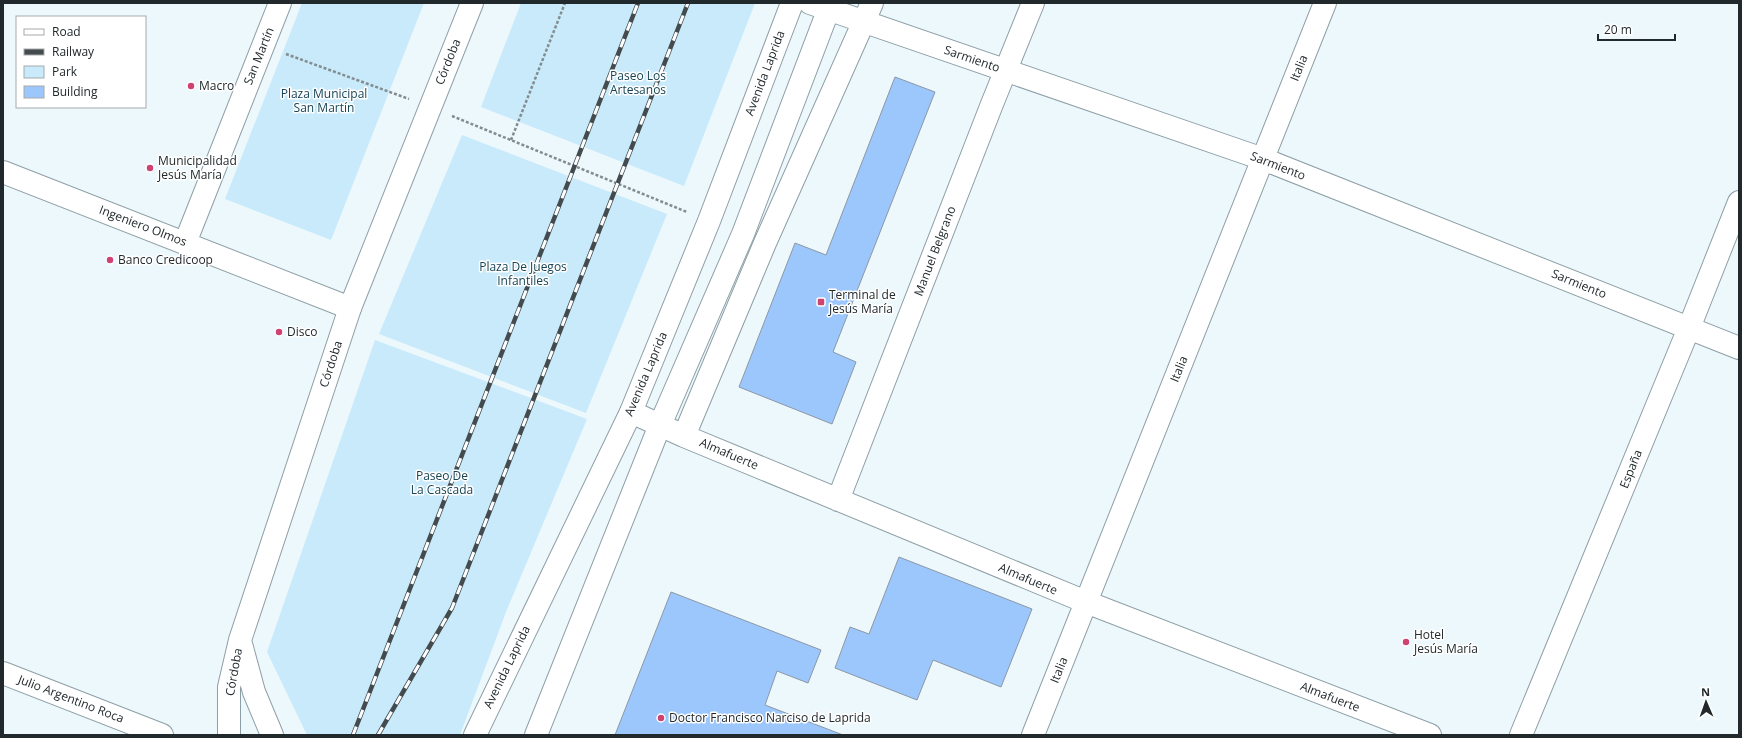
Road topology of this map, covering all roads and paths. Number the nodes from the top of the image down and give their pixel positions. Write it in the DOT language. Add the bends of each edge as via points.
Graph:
graph roads {
  1 [pos="280,3"];
  2 [pos="472,3"];
  3 [pos="565,3"];
  4 [pos="792,3"];
  5 [pos="1033,3"];
  6 [pos="1325,3"];
  7 [pos="823,5"];
  8 [pos="868,13"];
  9 [pos="263,45"];
  10 [pos="1005,70"];
  11 [pos="430,107"];
  12 [pos="510,140"];
  13 [pos="1263,159"];
  14 [pos="3,172"];
  15 [pos="1739,202"];
  16 [pos="709,221"];
  17 [pos="185,243"];
  18 [pos="350,308"];
  19 [pos="1689,328"];
  20 [pos="1739,348"];
  21 [pos="631,412"];
  22 [pos="660,425"];
  23 [pos="684,436"];
  24 [pos="838,500"];
  25 [pos="1086,602"];
  26 [pos="240,640"];
  27 [pos="3,673"];
  28 [pos="162,735"];
  29 [pos="229,735"];
  30 [pos="272,735"];
  31 [pos="475,735"];
  32 [pos="536,735"];
  33 [pos="1033,735"];
  34 [pos="1430,735"];
  35 [pos="1521,735"];
  1 -- 9 [label="street, San Martín"];
  2 -- 11 [label="street, Córdoba"];
  3 -- 12 [label="path"];
  4 -- 16 [label="street, Avenida Laprida"];
  5 -- 10 [label="street, Manuel Belgrano"];
  6 -- 13 [label="street, Italia"];
  7 -- 8 [label="street, Sarmiento"];
  7 -- 22 [label="street" via="743,234"];
  8 -- 10 [label="street, Sarmiento"];
  8 -- 23 [label="street" via="765,243"];
  9 -- 11 [label="path"];
  9 -- 17 [label="street, San Martín"];
  10 -- 13 [label="street, Sarmiento"];
  10 -- 24 [label="street, Manuel Belgrano"];
  11 -- 12 [label="path"];
  11 -- 18 [label="street, Córdoba"];
  12 -- 16 [label="path"];
  13 -- 19 [label="street, Sarmiento"];
  13 -- 25 [label="street, Italia"];
  14 -- 17 [label="street, Ingeniero Olmos"];
  15 -- 19 [label="street, España"];
  16 -- 21 [label="street, Avenida Laprida"];
  17 -- 18 [label="street, Ingeniero Olmos"];
  18 -- 26 [label="street, Córdoba"];
  19 -- 20 [label="street, Sarmiento"];
  19 -- 35 [label="street, España"];
  21 -- 22 [label="street, Almafuerte"];
  21 -- 31 [label="street, Avenida Laprida"];
  22 -- 23 [label="street, Almafuerte"];
  22 -- 32 [label="street"];
  23 -- 24 [label="street, Almafuerte"];
  24 -- 25 [label="street, Almafuerte"];
  25 -- 33 [label="street, Italia"];
  25 -- 34 [label="street, Almafuerte"];
  26 -- 29 [label="street, Córdoba" via="229,687"];
  26 -- 30 [label="street" via="254,692"];
  27 -- 28 [label="street, Julio Argentino Roca"];
}
